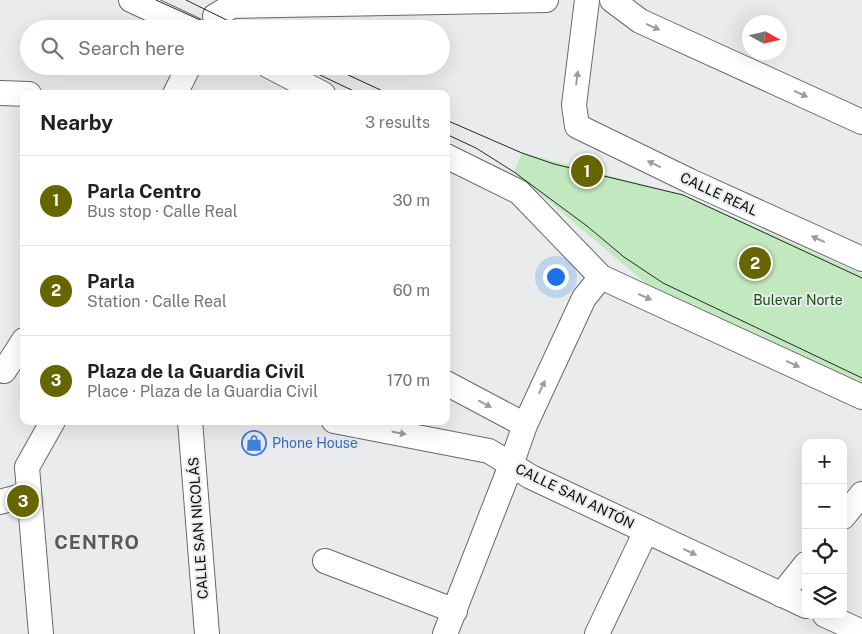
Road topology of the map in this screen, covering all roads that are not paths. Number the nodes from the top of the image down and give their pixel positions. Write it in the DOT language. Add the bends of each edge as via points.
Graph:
graph roads {
  1 [pos="131,0"];
  2 [pos="546,0"];
  3 [pos="587,0"];
  4 [pos="612,0"];
  5 [pos="342,2"];
  6 [pos="216,15"];
  7 [pos="174,20"];
  8 [pos="184,75"];
  9 [pos="286,75"];
  10 [pos="177,90"];
  11 [pos="315,90"];
  12 [pos="0,92"];
  13 [pos="20,93"];
  14 [pos="862,122"];
  15 [pos="450,158"];
  16 [pos="862,259"];
  17 [pos="601,277"];
  18 [pos="20,349"];
  19 [pos="9,372"];
  20 [pos="450,385"];
  21 [pos="862,397"];
  22 [pos="51,425"];
  23 [pos="190,425"];
  24 [pos="355,425"];
  25 [pos="524,425"];
  26 [pos="511,465"];
  27 [pos="29,494"];
  28 [pos="862,494"];
  29 [pos="0,502"];
  30 [pos="847,513"];
  31 [pos="646,531"];
  32 [pos="325,561"];
  33 [pos="802,569"];
  34 [pos="781,594"];
  35 [pos="802,604"];
  36 [pos="455,611"];
  37 [pos="834,619"];
  38 [pos="862,632"];
  39 [pos="41,634"];
  40 [pos="207,634"];
  41 [pos="445,634"];
  42 [pos="596,634"];
  1 -- 7 [label="street"];
  2 -- 5 [label="street"];
  16 -- 3 [label="street, CALLE REAL, one-way" via="577,126 574,105"];
  4 -- 14 [label="street, one-way" via="640,22"];
  5 -- 6 [label="street" via="232,6"];
  8 -- 10 [label="street"];
  9 -- 11 [label="street"];
  12 -- 13 [label="street"];
  15 -- 17 [label="street" via="519,192"];
  17 -- 21 [label="street, one-way"];
  25 -- 17 [label="street, one-way" via="584,298"];
  18 -- 19 [label="street"];
  20 -- 25 [label="street, one-way"];
  22 -- 27 [label="street" via="27,467"];
  23 -- 40 [label="street, CALLE SAN NICOLÁS"];
  24 -- 26 [label="street, CALLE SAN ANTÓN, one-way" via="489,451"];
  25 -- 26 [label="street"];
  26 -- 31 [label="street, CALLE SAN ANTÓN"];
  26 -- 36 [label="street"];
  27 -- 29 [label="street"];
  27 -- 39 [label="street"];
  28 -- 30 [label="street"];
  31 -- 34 [label="street, CALLE SAN ANTÓN, one-way"];
  31 -- 42 [label="street"];
  32 -- 36 [label="street"];
  33 -- 34 [label="street"];
  34 -- 35 [label="street, CALLE SAN ANTÓN"];
  36 -- 41 [label="street"];
  37 -- 38 [label="street"];
}
